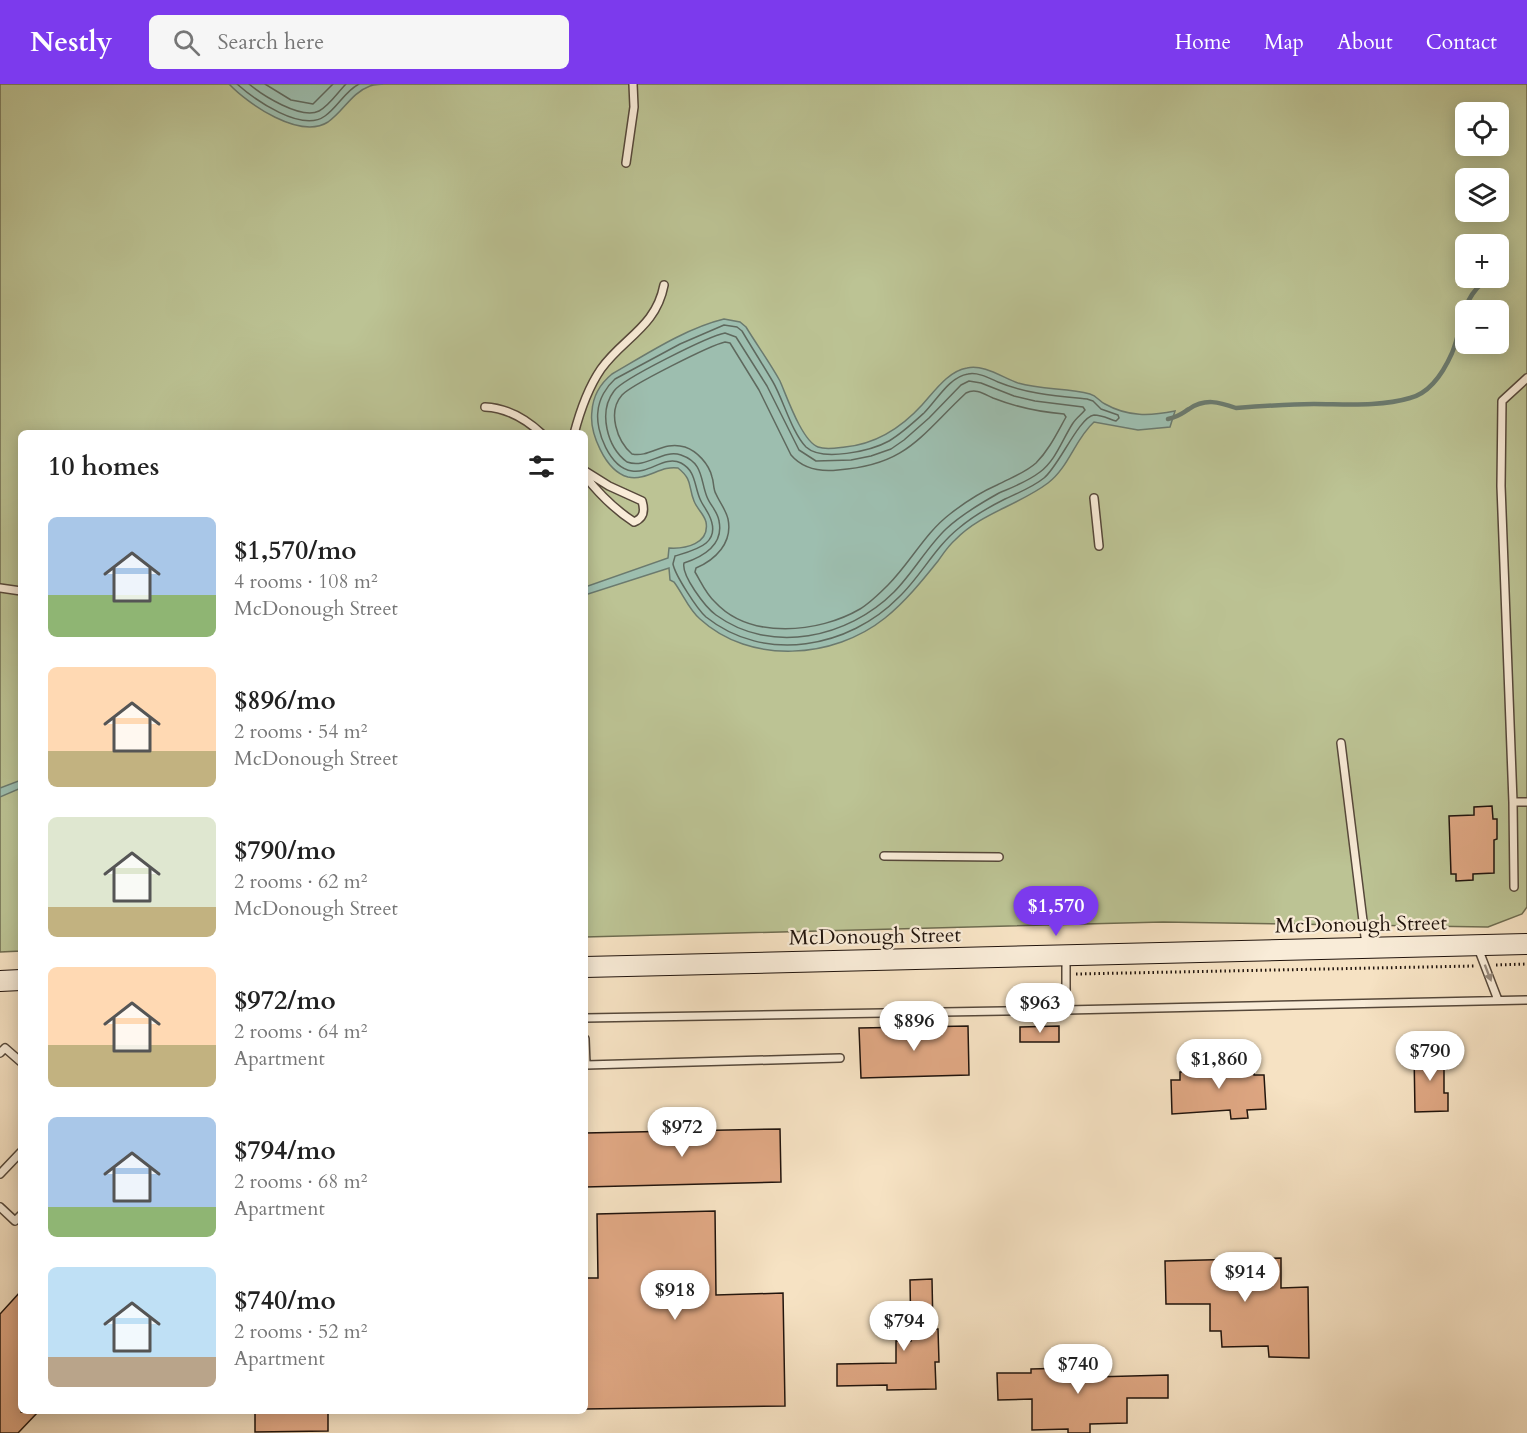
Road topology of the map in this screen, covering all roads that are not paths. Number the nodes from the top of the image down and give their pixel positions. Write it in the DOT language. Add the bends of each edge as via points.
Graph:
graph roads {
  1 [pos="633,84"];
  2 [pos="626,163"];
  3 [pos="664,285"];
  4 [pos="1527,378"];
  5 [pos="485,407"];
  6 [pos="537,430"];
  7 [pos="575,430"];
  8 [pos="588,473"];
  9 [pos="588,480"];
  10 [pos="1094,498"];
  11 [pos="1099,546"];
  12 [pos="0,588"];
  13 [pos="18,591"];
  14 [pos="1341,743"];
  15 [pos="1513,802"];
  16 [pos="1527,802"];
  17 [pos="884,856"];
  18 [pos="999,857"];
  19 [pos="1514,887"];
  20 [pos="1527,944"];
  21 [pos="1478,945"];
  22 [pos="1367,948"];
  23 [pos="1066,955"];
  24 [pos="588,967"];
  25 [pos="18,980"];
  26 [pos="0,981"];
  27 [pos="1498,1000"];
  28 [pos="1527,1000"];
  29 [pos="1066,1010"];
  30 [pos="588,1018"];
  31 [pos="0,1053"];
  32 [pos="840,1058"];
  33 [pos="18,1059"];
  34 [pos="588,1065"];
  35 [pos="18,1155"];
  36 [pos="0,1174"];
  37 [pos="0,1207"];
  38 [pos="18,1218"];
  1 -- 2 [label="lane"];
  3 -- 7 [label="lane" via="654,312 597,375"];
  4 -- 15 [label="lane" via="1502,401 1501,486"];
  5 -- 6 [label="lane" via="515,415"];
  8 -- 9 [label="lane" via="642,501 643,515 634,522 628,519"];
  10 -- 11 [label="lane"];
  12 -- 13 [label="lane"];
  14 -- 22 [label="lane"];
  15 -- 16 [label="lane"];
  15 -- 19 [label="lane"];
  17 -- 18 [label="lane"];
  20 -- 21 [label="street, McDonough Street"];
  21 -- 22 [label="street, McDonough Street"];
  21 -- 27 [label="lane, one-way"];
  22 -- 23 [label="street, McDonough Street"];
  23 -- 24 [label="street, McDonough Street"];
  23 -- 29 [label="lane"];
  25 -- 26 [label="street"];
  27 -- 28 [label="lane"];
  27 -- 29 [label="lane"];
  29 -- 30 [label="lane"];
  31 -- 33 [label="lane" via="5,1048"];
  32 -- 34 [label="lane"];
  35 -- 36 [label="lane"];
  37 -- 38 [label="lane" via="15,1221"];
}
